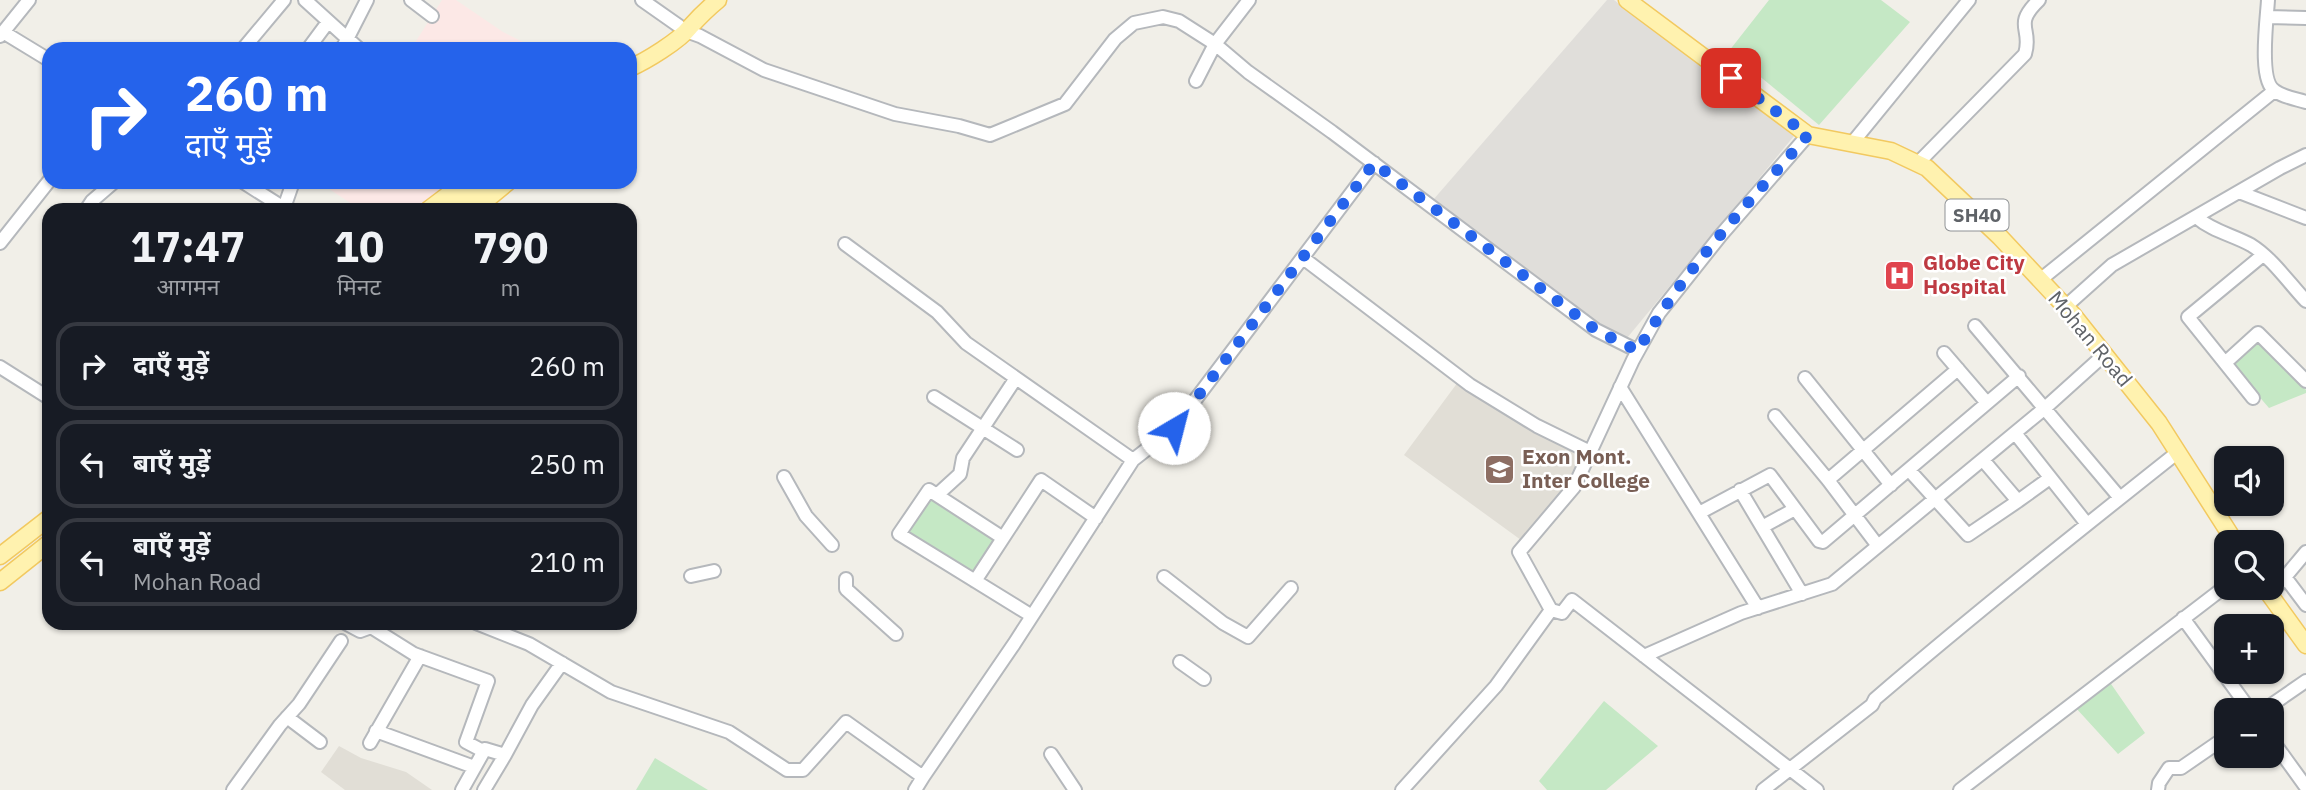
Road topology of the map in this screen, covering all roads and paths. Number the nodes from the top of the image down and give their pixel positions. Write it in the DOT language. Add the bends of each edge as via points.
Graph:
graph roads {
  1 [pos="29,0"];
  2 [pos="284,0"];
  3 [pos="305,0"];
  4 [pos="367,0"];
  5 [pos="411,0"];
  6 [pos="642,0"];
  7 [pos="718,0"];
  8 [pos="1249,0"];
  9 [pos="1627,0"];
  10 [pos="1969,0"];
  11 [pos="2039,0"];
  12 [pos="2268,0"];
  13 [pos="432,16"];
  14 [pos="2267,17"];
  15 [pos="2306,18"];
  16 [pos="328,22"];
  17 [pos="687,26"];
  18 [pos="2,34"];
  19 [pos="249,42"];
  20 [pos="313,42"];
  21 [pos="343,42"];
  22 [pos="345,42"];
  23 [pos="1215,44"];
  24 [pos="42,56"];
  25 [pos="637,64"];
  26 [pos="1196,81"];
  27 [pos="2274,91"];
  28 [pos="2306,102"];
  29 [pos="1808,135"];
  30 [pos="1853,142"];
  31 [pos="2306,156"];
  32 [pos="1374,163"];
  33 [pos="1918,163"];
  34 [pos="43,189"];
  35 [pos="106,189"];
  36 [pos="254,189"];
  37 [pos="456,189"];
  38 [pos="478,189"];
  39 [pos="500,189"];
  40 [pos="2239,192"];
  41 [pos="91,203"];
  42 [pos="276,203"];
  43 [pos="437,203"];
  44 [pos="461,203"];
  45 [pos="482,203"];
  46 [pos="2196,217"];
  47 [pos="2306,218"];
  48 [pos="0,243"];
  49 [pos="845,244"];
  50 [pos="2263,255"];
  51 [pos="1303,258"];
  52 [pos="2040,280"];
  53 [pos="2306,301"];
  54 [pos="2065,307"];
  55 [pos="1975,326"];
  56 [pos="1638,351"];
  57 [pos="1944,353"];
  58 [pos="2105,355"];
  59 [pos="2225,363"];
  60 [pos="0,366"];
  61 [pos="1958,369"];
  62 [pos="2019,376"];
  63 [pos="1016,378"];
  64 [pos="1805,378"];
  65 [pos="2306,381"];
  66 [pos="1620,387"];
  67 [pos="42,393"];
  68 [pos="934,397"];
  69 [pos="2253,398"];
  70 [pos="1987,403"];
  71 [pos="2045,408"];
  72 [pos="1775,416"];
  73 [pos="982,428"];
  74 [pos="2015,433"];
  75 [pos="1863,449"];
  76 [pos="1017,450"];
  77 [pos="1590,452"];
  78 [pos="2178,452"];
  79 [pos="1133,460"];
  80 [pos="1983,460"];
  81 [pos="1909,470"];
  82 [pos="784,477"];
  83 [pos="2050,478"];
  84 [pos="1828,480"];
  85 [pos="1891,485"];
  86 [pos="1740,490"];
  87 [pos="937,495"];
  88 [pos="1934,498"];
  89 [pos="2120,498"];
  90 [pos="2018,501"];
  91 [pos="1796,509"];
  92 [pos="1699,513"];
  93 [pos="1854,515"];
  94 [pos="1096,518"];
  95 [pos="42,523"];
  96 [pos="2087,524"];
  97 [pos="1762,527"];
  98 [pos="2227,530"];
  99 [pos="42,536"];
  100 [pos="1003,538"];
  101 [pos="832,545"];
  102 [pos="1878,546"];
  103 [pos="42,549"];
  104 [pos="2306,552"];
  105 [pos="0,556"];
  106 [pos="0,569"];
  107 [pos="714,571"];
  108 [pos="691,576"];
  109 [pos="1164,577"];
  110 [pos="2285,577"];
  111 [pos="846,579"];
  112 [pos="975,581"];
  113 [pos="0,582"];
  114 [pos="1290,588"];
  115 [pos="1802,594"];
  116 [pos="2214,595"];
  117 [pos="2274,600"];
  118 [pos="2306,604"];
  119 [pos="1758,608"];
  120 [pos="1551,610"];
  121 [pos="1032,616"];
  122 [pos="2183,618"];
  123 [pos="380,630"];
  124 [pos="494,630"];
  125 [pos="896,634"];
  126 [pos="341,641"];
  127 [pos="2306,645"];
  128 [pos="420,656"];
  129 [pos="1644,656"];
  130 [pos="1180,662"];
  131 [pos="562,663"];
  132 [pos="1204,679"];
  133 [pos="2304,686"];
  134 [pos="2241,698"];
  135 [pos="2284,698"];
  136 [pos="287,717"];
  137 [pos="320,742"];
  138 [pos="2214,745"];
  139 [pos="483,751"];
  140 [pos="1051,754"];
  141 [pos="505,755"];
  142 [pos="2284,757"];
  143 [pos="474,767"];
  144 [pos="1789,769"];
  145 [pos="923,777"];
  146 [pos="2306,787"];
  147 [pos="233,790"];
  148 [pos="462,790"];
  149 [pos="484,790"];
  150 [pos="915,790"];
  151 [pos="1075,790"];
  152 [pos="1402,790"];
  153 [pos="1763,790"];
  154 [pos="1816,790"];
  155 [pos="1960,790"];
  156 [pos="2158,790"];
  1 -- 18 [label="street"];
  2 -- 19 [label="street"];
  3 -- 16 [label="street"];
  4 -- 22 [label="street"];
  5 -- 13 [label="street"];
  6 -- 17 [label="street"];
  7 -- 17 [label="main road"];
  8 -- 23 [label="street"];
  9 -- 29 [label="main road, Mohan Road / SH40"];
  10 -- 30 [label="street"];
  11 -- 33 [label="street" via="2027,11 2022,26 2028,43 2025,54"];
  12 -- 14 [label="street"];
  14 -- 15 [label="street"];
  14 -- 27 [label="street" via="2265,65 2267,83"];
  16 -- 20 [label="street"];
  16 -- 21 [label="street"];
  17 -- 23 [label="street" via="764,70 895,114 990,135 1065,104 1115,39 1134,23 1168,18"];
  17 -- 25 [label="main road"];
  18 -- 24 [label="street"];
  23 -- 26 [label="street"];
  23 -- 32 [label="street"];
  27 -- 28 [label="street"];
  27 -- 52 [label="street"];
  29 -- 30 [label="main road, Mohan Road / SH40"];
  29 -- 56 [label="street" via="1659,313"];
  30 -- 33 [label="main road, Mohan Road / SH40" via="1891,150"];
  31 -- 40 [label="street"];
  32 -- 51 [label="street"];
  32 -- 56 [label="street" via="1596,330"];
  33 -- 52 [label="main road, Mohan Road / SH40"];
  34 -- 48 [label="street"];
  35 -- 41 [label="street"];
  36 -- 42 [label="street"];
  37 -- 43 [label="main road"];
  38 -- 44 [label="main road"];
  39 -- 45 [label="main road"];
  40 -- 46 [label="street"];
  40 -- 47 [label="street"];
  46 -- 50 [label="street"];
  46 -- 54 [label="street" via="2112,265"];
  49 -- 63 [label="street"];
  50 -- 53 [label="street"];
  50 -- 59 [label="street" via="2188,317"];
  51 -- 77 [label="street" via="1470,385"];
  51 -- 79 [label="street" via="1174,428"];
  52 -- 54 [label="main road, Mohan Road / SH40"];
  54 -- 58 [label="main road, Mohan Road / SH40"];
  55 -- 62 [label="street"];
  56 -- 66 [label="street"];
  57 -- 61 [label="street"];
  58 -- 71 [label="street"];
  58 -- 78 [label="main road, Mohan Road / SH40"];
  59 -- 65 [label="street" via="2258,333"];
  59 -- 69 [label="street"];
  60 -- 67 [label="street"];
  61 -- 70 [label="street"];
  61 -- 75 [label="street"];
  62 -- 70 [label="street"];
  62 -- 71 [label="street"];
  63 -- 73 [label="street"];
  63 -- 79 [label="street"];
  64 -- 75 [label="street"];
  66 -- 77 [label="street"];
  66 -- 92 [label="street"];
  68 -- 73 [label="street"];
  70 -- 81 [label="street"];
  71 -- 74 [label="street"];
  71 -- 89 [label="street"];
  72 -- 84 [label="street"];
  73 -- 76 [label="street"];
  73 -- 87 [label="street" via="963,458 960,474"];
  74 -- 80 [label="street"];
  74 -- 83 [label="street"];
  75 -- 84 [label="street"];
  75 -- 85 [label="street"];
  77 -- 120 [label="street" via="1574,487 1519,552"];
  78 -- 89 [label="street"];
  78 -- 98 [label="main road, Mohan Road / SH40"];
  79 -- 94 [label="street"];
  80 -- 88 [label="street"];
  80 -- 90 [label="street"];
  81 -- 85 [label="street"];
  81 -- 88 [label="street"];
  82 -- 101 [label="street" via="806,516"];
  83 -- 90 [label="street"];
  83 -- 96 [label="street"];
  84 -- 93 [label="street"];
  85 -- 93 [label="street"];
  86 -- 91 [label="street" via="1772,476"];
  86 -- 92 [label="street"];
  86 -- 97 [label="street"];
  87 -- 100 [label="street"];
  87 -- 112 [label="street" via="929,490 899,534"];
  88 -- 90 [label="street" via="1967,535"];
  88 -- 102 [label="street"];
  89 -- 96 [label="street"];
  91 -- 93 [label="street" via="1822,542"];
  91 -- 97 [label="street"];
  92 -- 119 [label="street"];
  93 -- 102 [label="street"];
  94 -- 100 [label="street" via="1041,480"];
  94 -- 121 [label="street"];
  95 -- 105 [label="main road"];
  96 -- 144 [label="street"];
  97 -- 115 [label="street"];
  99 -- 106 [label="main road"];
  100 -- 112 [label="street"];
  102 -- 115 [label="street" via="1832,584"];
  103 -- 113 [label="main road"];
  104 -- 110 [label="street"];
  107 -- 108 [label="street"];
  109 -- 114 [label="street" via="1248,637"];
  110 -- 118 [label="street"];
  111 -- 125 [label="street" via="846,589"];
  112 -- 121 [label="street"];
  115 -- 119 [label="street"];
  116 -- 122 [label="street"];
  117 -- 127 [label="main road"];
  119 -- 129 [label="street"];
  120 -- 129 [label="street" via="1562,613 1572,600"];
  120 -- 152 [label="street" via="1496,686"];
  121 -- 145 [label="street"];
  122 -- 134 [label="street"];
  122 -- 155 [label="street"];
  123 -- 128 [label="street"];
  124 -- 131 [label="street"];
  126 -- 136 [label="street"];
  128 -- 139 [label="street" via="488,681 466,742"];
  128 -- 143 [label="street" via="373,737"];
  129 -- 144 [label="street"];
  130 -- 132 [label="street"];
  131 -- 141 [label="street"];
  131 -- 145 [label="street" via="611,692 729,732 787,770 803,770 845,722"];
  133 -- 135 [label="street"];
  136 -- 137 [label="street"];
  136 -- 147 [label="street"];
  138 -- 156 [label="street" via="2181,768 2169,768"];
  139 -- 141 [label="street"];
  139 -- 143 [label="street"];
  140 -- 151 [label="street"];
  141 -- 149 [label="street"];
  142 -- 146 [label="street"];
  143 -- 148 [label="street"];
  144 -- 153 [label="street"];
  144 -- 154 [label="street"];
  145 -- 150 [label="street"];
}
